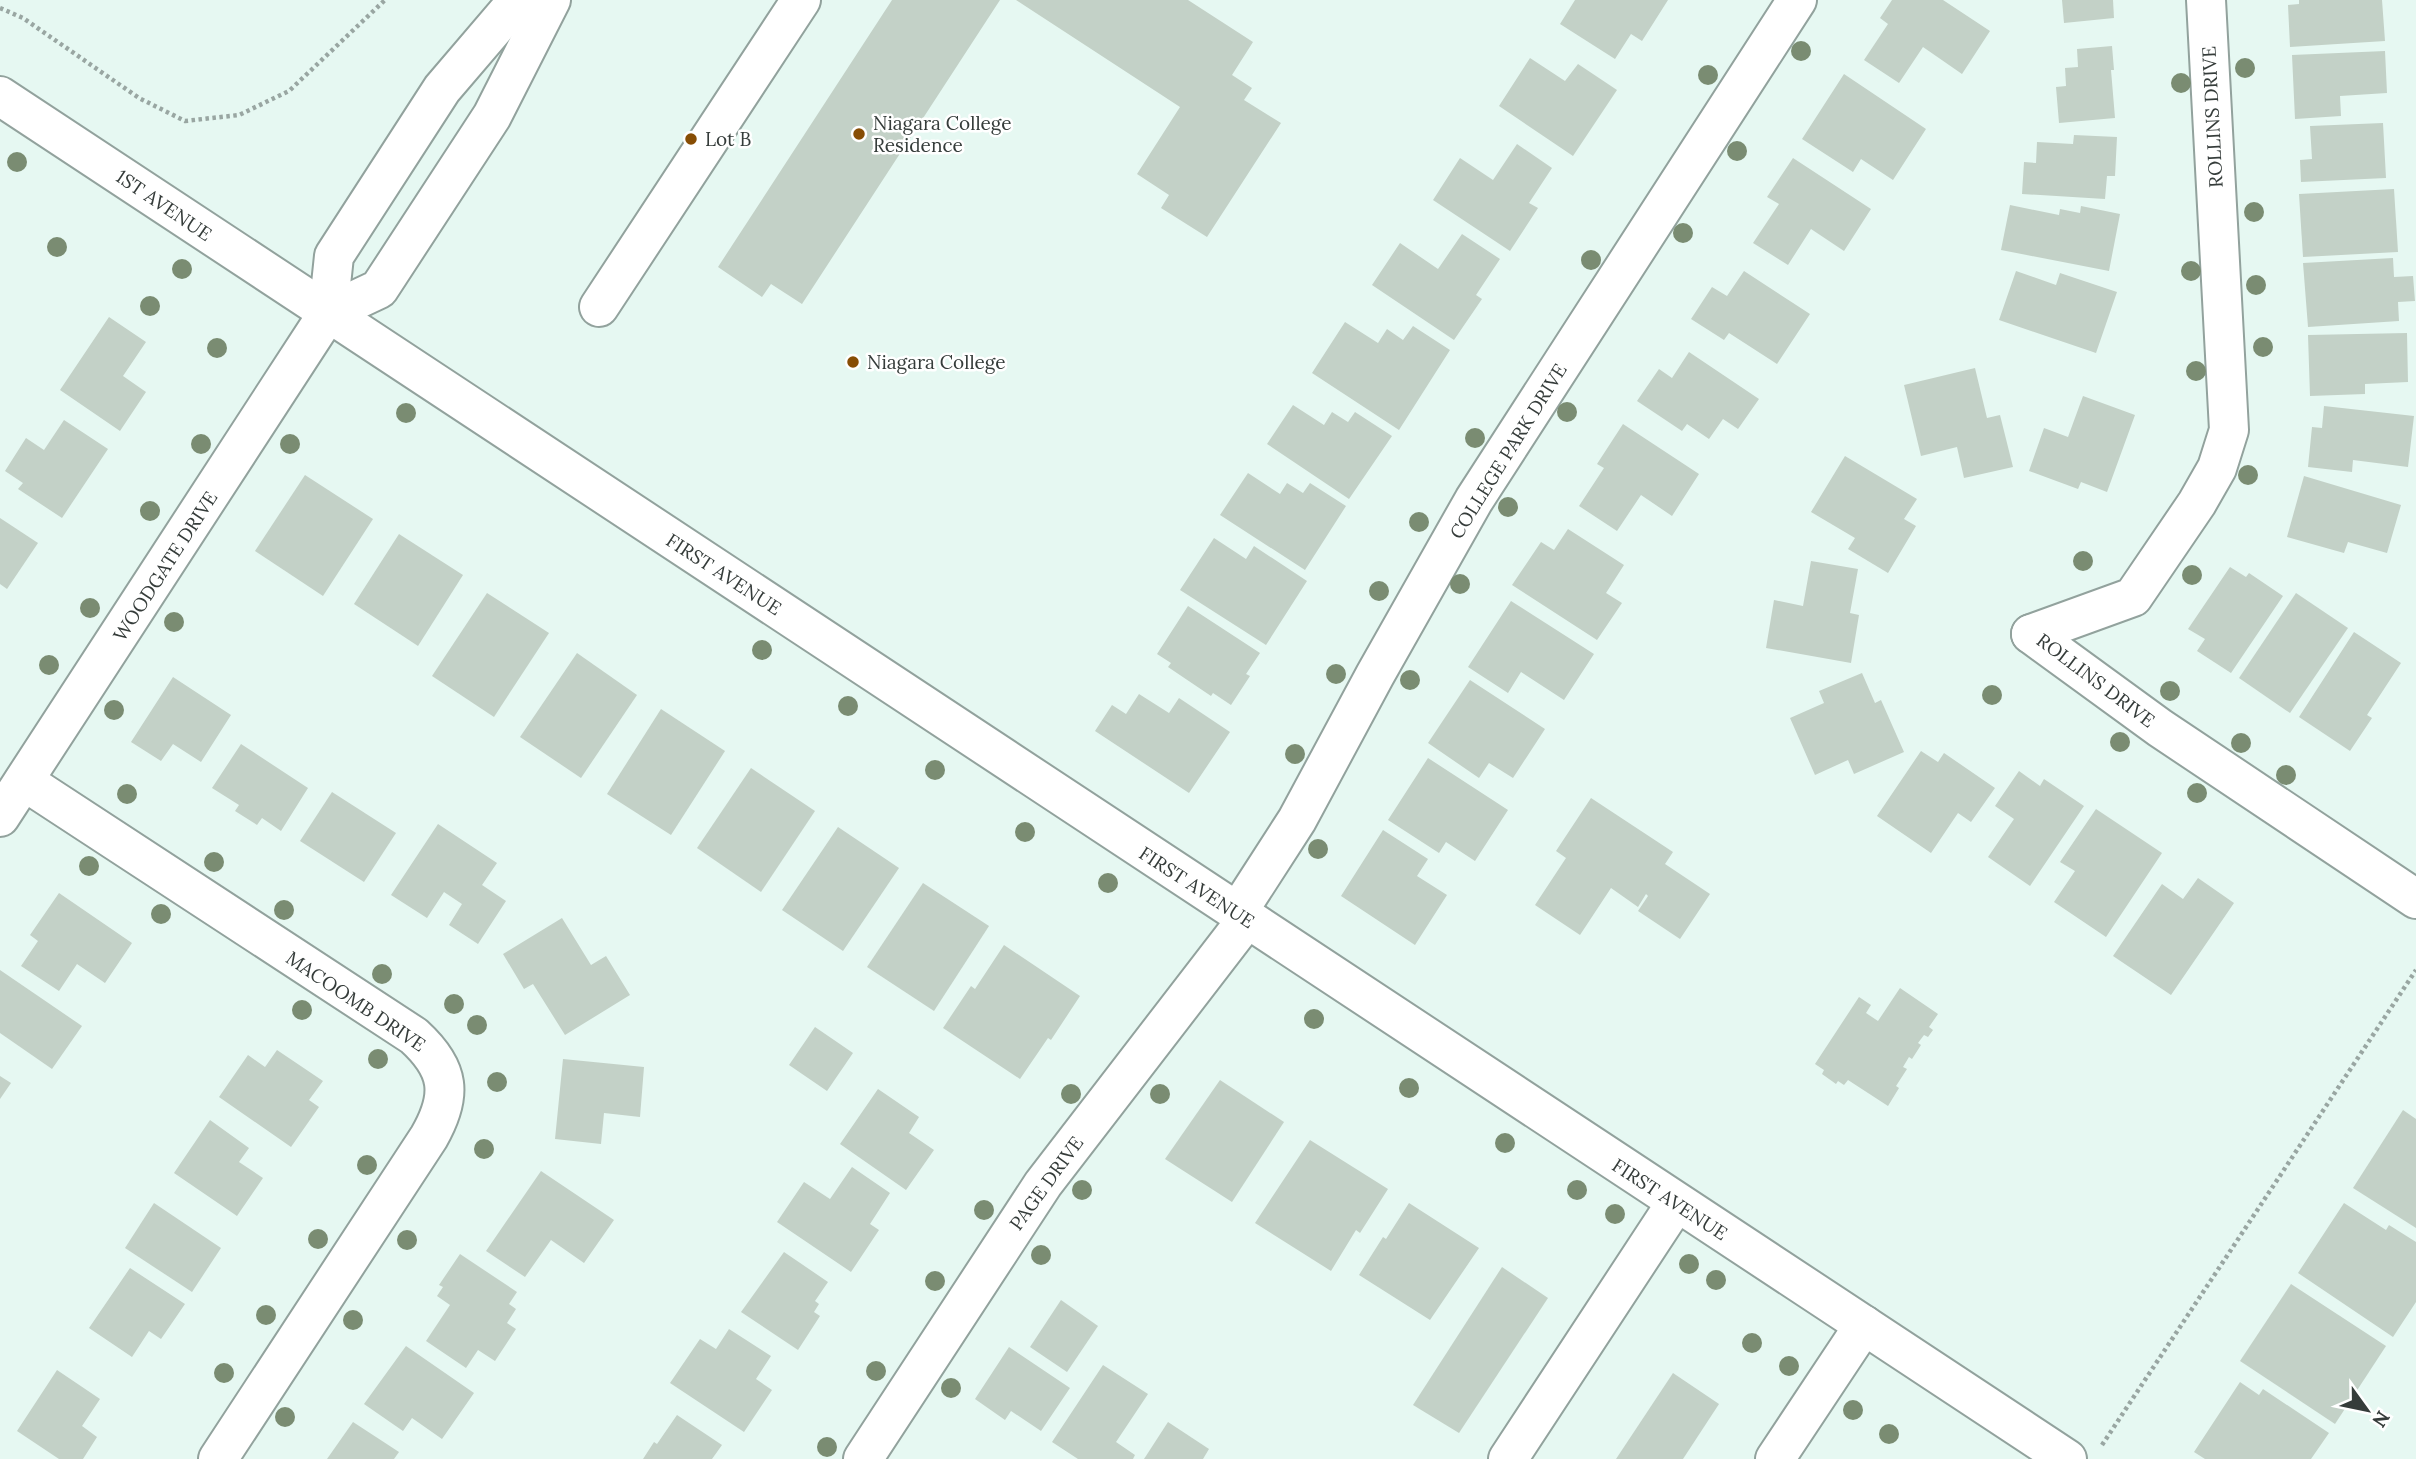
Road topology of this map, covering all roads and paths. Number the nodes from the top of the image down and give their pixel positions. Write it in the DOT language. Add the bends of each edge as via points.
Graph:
graph roads {
  1 [pos="385,0"];
  2 [pos="518,0"];
  3 [pos="551,0"];
  4 [pos="801,0"];
  5 [pos="1797,0"];
  6 [pos="2206,0"];
  7 [pos="0,8"];
  8 [pos="0,96"];
  9 [pos="599,307"];
  10 [pos="328,313"];
  11 [pos="24,781"];
  12 [pos="0,817"];
  13 [pos="2416,899"];
  14 [pos="1242,916"];
  15 [pos="2416,970"];
  16 [pos="1675,1203"];
  17 [pos="1864,1325"];
  18 [pos="2083,1454"];
  19 [pos="873,1455"];
  20 [pos="218,1459"];
  21 [pos="1508,1459"];
  22 [pos="1775,1459"];
  1 -- 7 [label="path" via="289,91 239,115 185,121 139,99 23,18"];
  2 -- 10 [label="street" via="442,89 334,256"];
  3 -- 10 [label="street" via="492,116 379,289"];
  4 -- 9 [label="street"];
  5 -- 14 [label="street, COLLEGE PARK DRIVE" via="1474,500"];
  6 -- 13 [label="street, ROLLINS DRIVE" via="2229,430 2217,468 2197,503 2133,597 2031,634 2160,728"];
  8 -- 10 [label="street, 1ST AVENUE"];
  10 -- 11 [label="street, WOODGATE DRIVE"];
  10 -- 14 [label="street, FIRST AVENUE"];
  11 -- 12 [label="street, WOODGATE DRIVE"];
  11 -- 20 [label="street, MACOOMB DRIVE" via="414,1036 432,1052 443,1075 441,1116 429,1137"];
  14 -- 16 [label="street, FIRST AVENUE"];
  14 -- 19 [label="street, PAGE DRIVE" via="1043,1184"];
  15 -- 18 [label="path"];
  16 -- 17 [label="street, FIRST AVENUE"];
  16 -- 21 [label="street"];
  17 -- 18 [label="street, FIRST AVENUE"];
  17 -- 22 [label="street"];
}
